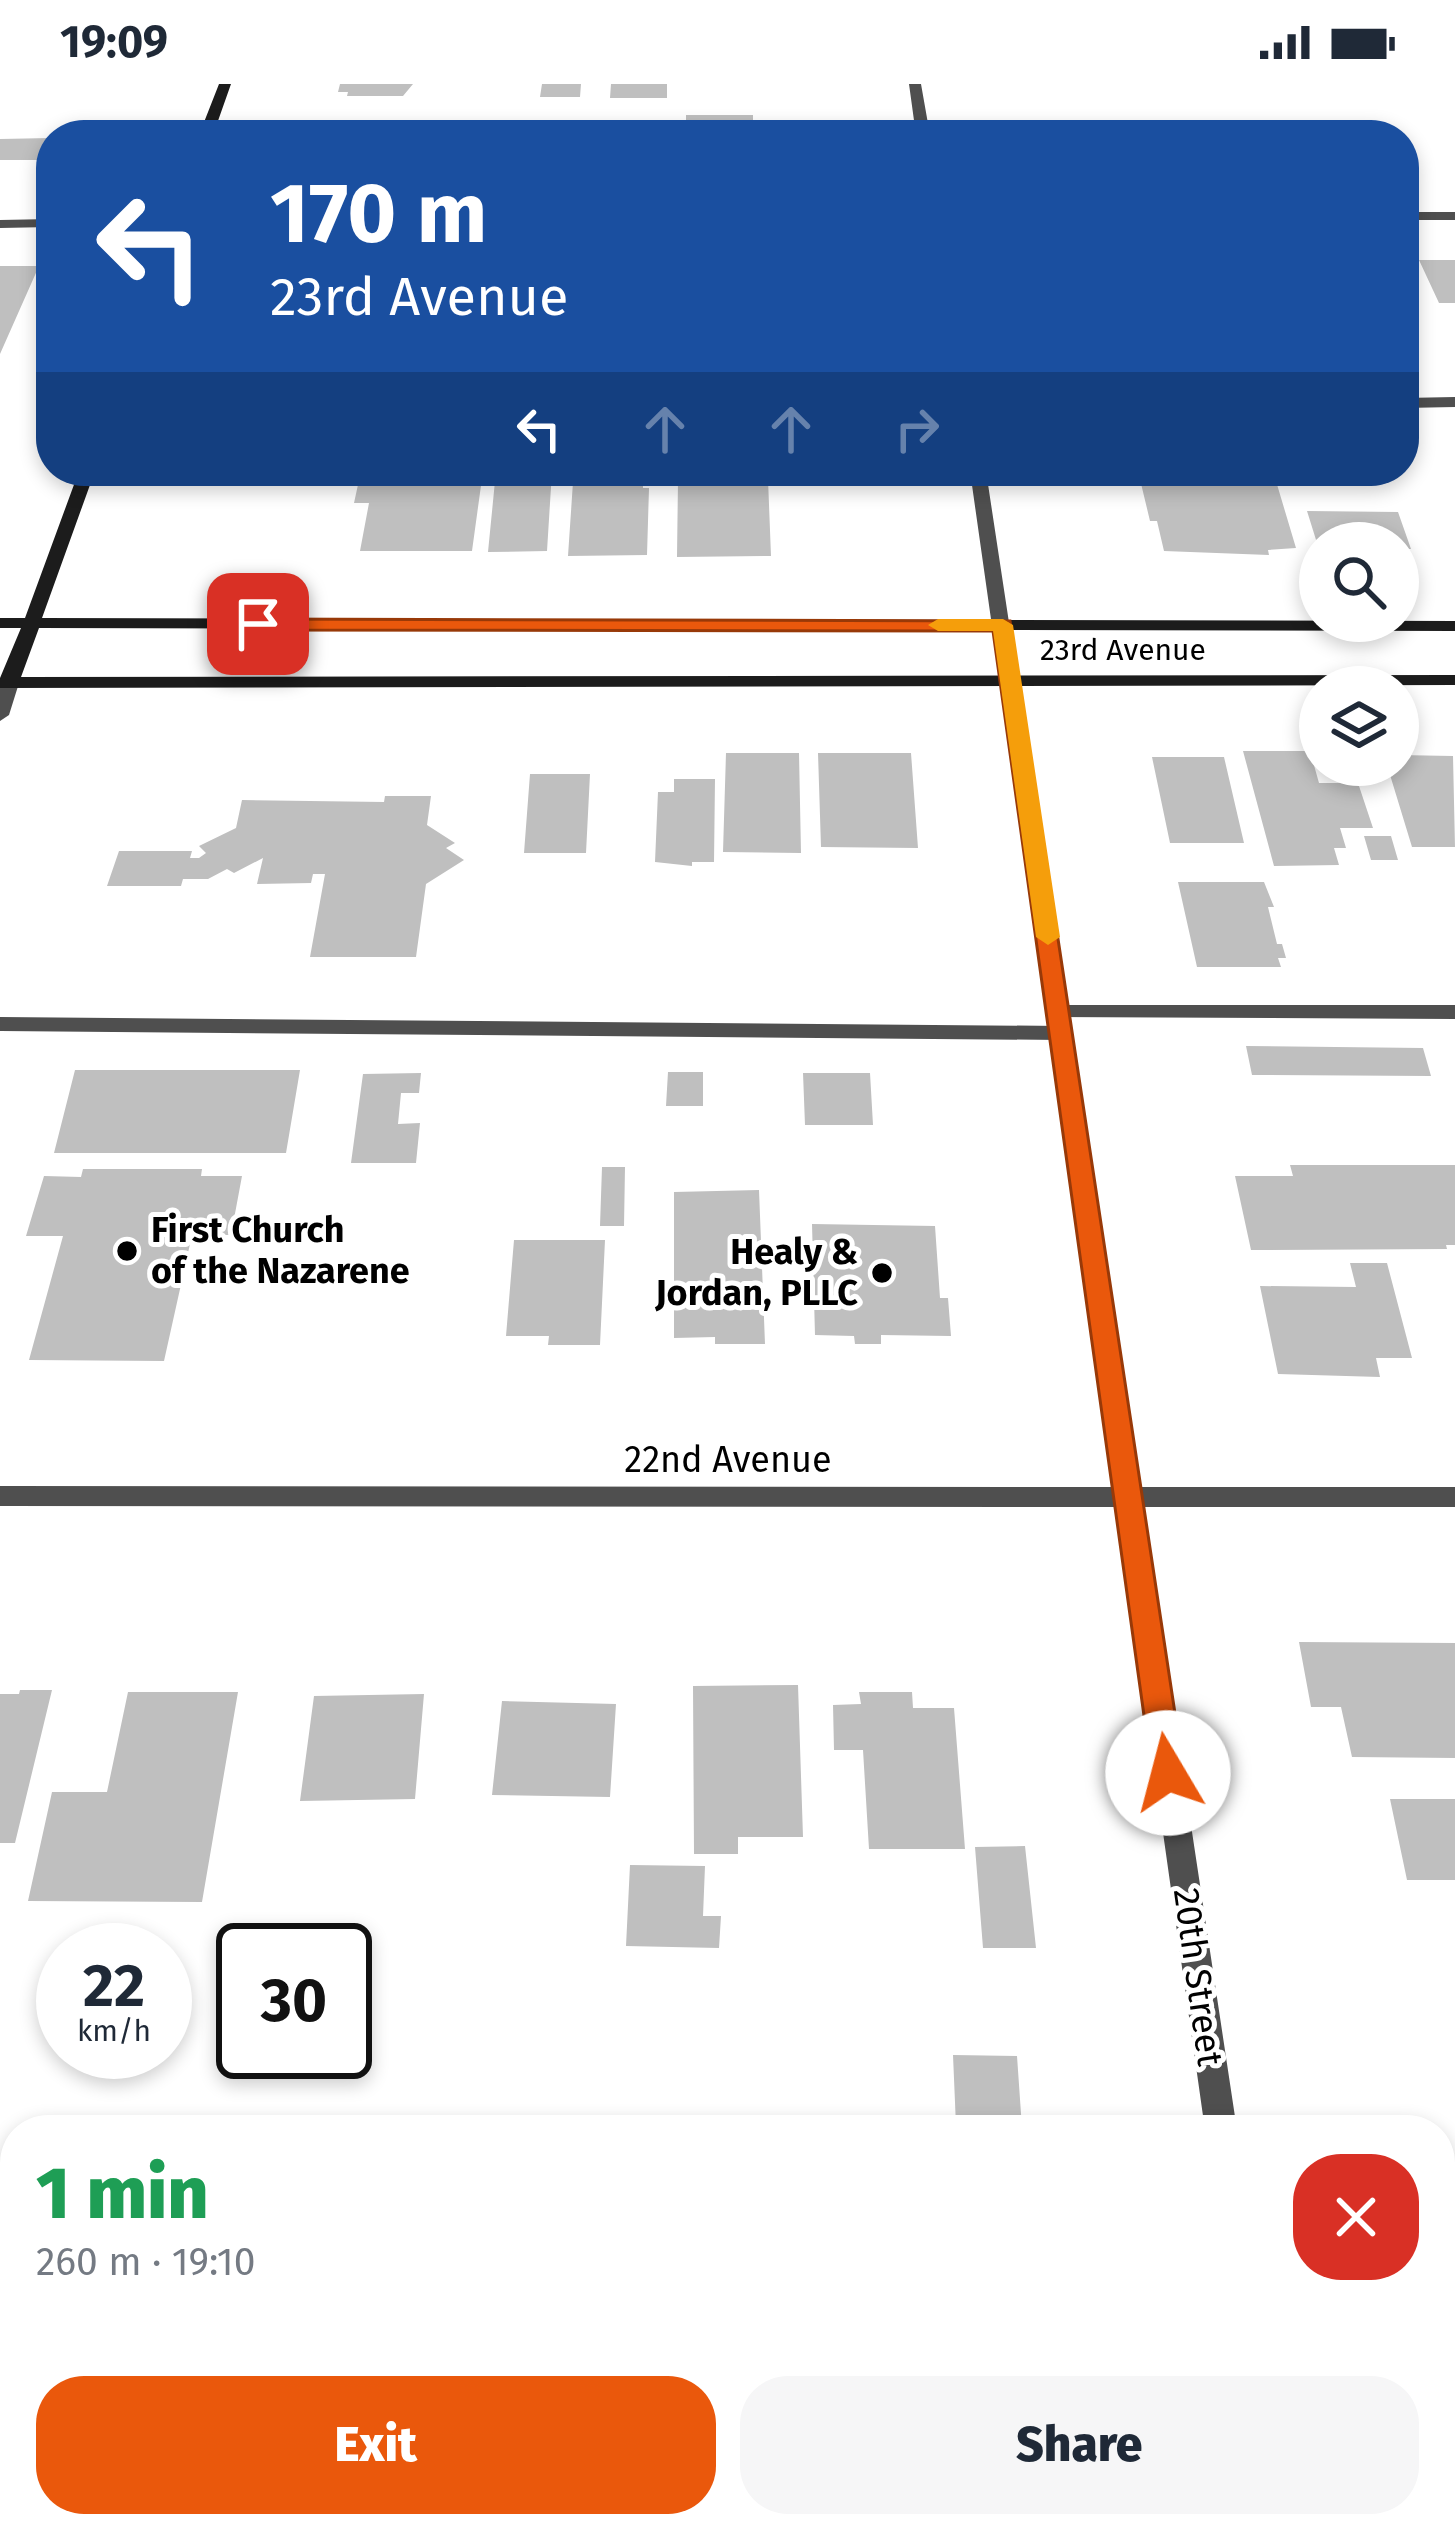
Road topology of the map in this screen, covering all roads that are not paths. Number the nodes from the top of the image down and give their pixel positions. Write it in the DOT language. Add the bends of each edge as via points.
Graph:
graph roads {
  1 [pos="225,84"];
  2 [pos="915,84"];
  3 [pos="212,120"];
  4 [pos="921,120"];
  5 [pos="1419,216"];
  6 [pos="1455,216"];
  7 [pos="0,224"];
  8 [pos="36,224"];
  9 [pos="1455,402"];
  10 [pos="1419,403"];
  11 [pos="82,486"];
  12 [pos="980,486"];
  13 [pos="0,623"];
  14 [pos="32,623"];
  15 [pos="1003,625"];
  16 [pos="1455,626"];
  17 [pos="1011,680"];
  18 [pos="1455,680"];
  19 [pos="5,683"];
  20 [pos="0,715"];
  21 [pos="1455,1012"];
  22 [pos="1060,1023"];
  23 [pos="0,1024"];
  24 [pos="0,1496"];
  25 [pos="1127,1497"];
  26 [pos="1455,1497"];
  27 [pos="1219,2115"];
  1 -- 3 [label="street"];
  2 -- 4 [label="street"];
  5 -- 6 [label="street"];
  7 -- 8 [label="street"];
  9 -- 10 [label="street"];
  11 -- 14 [label="street"];
  12 -- 15 [label="street, 20th Street"];
  13 -- 14 [label="street, 23rd Avenue"];
  14 -- 15 [label="street, 23rd Avenue"];
  14 -- 19 [label="street"];
  15 -- 16 [label="street, 23rd Avenue"];
  15 -- 17 [label="street, 20th Street"];
  17 -- 18 [label="street, 23rd Avenue"];
  17 -- 19 [label="street, 23rd Avenue"];
  17 -- 22 [label="street, 20th Street"];
  19 -- 20 [label="street"];
  21 -- 22 [label="street"];
  22 -- 23 [label="street"];
  22 -- 25 [label="street, 20th Street"];
  24 -- 25 [label="street, 22nd Avenue"];
  25 -- 26 [label="street, 22nd Avenue"];
  25 -- 27 [label="street, 20th Street"];
}
